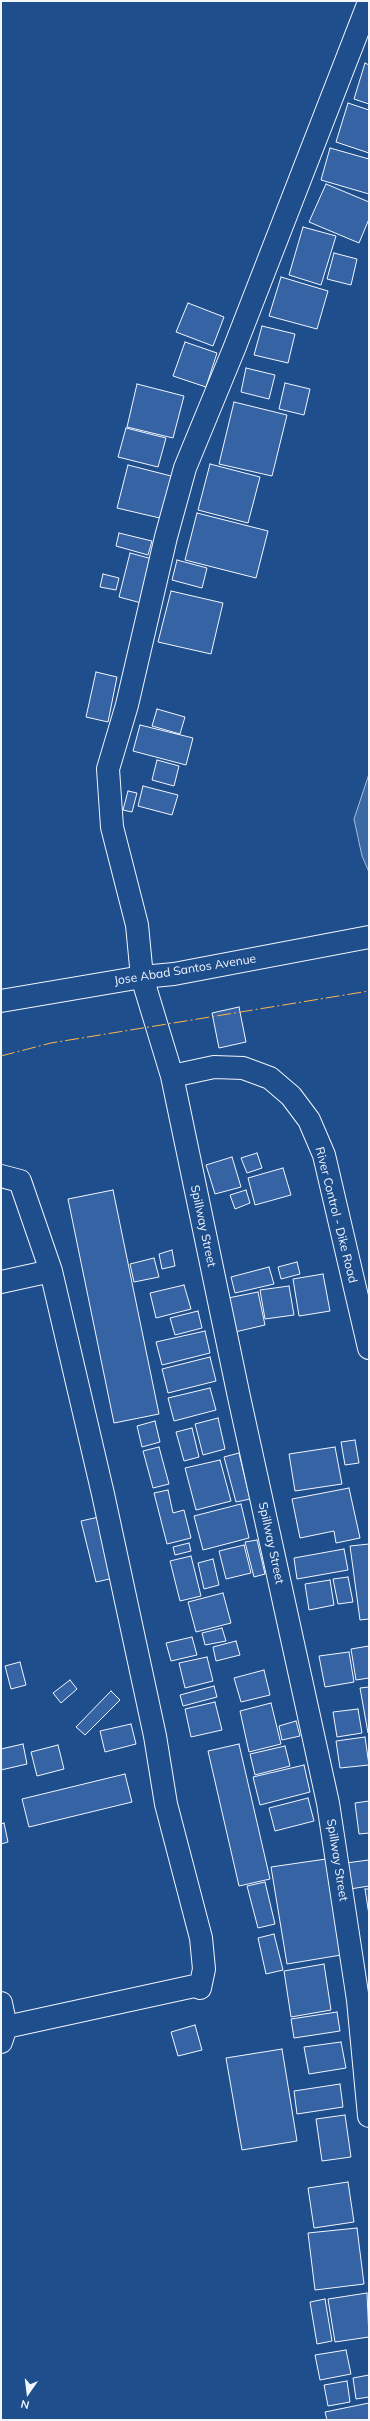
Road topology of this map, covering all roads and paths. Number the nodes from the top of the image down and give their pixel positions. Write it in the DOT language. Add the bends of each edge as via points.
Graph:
graph roads {
  1 [pos="369,2"];
  2 [pos="369,937"];
  3 [pos="142,977"];
  4 [pos="1,1002"];
  5 [pos="172,1076"];
  6 [pos="1,1176"];
  7 [pos="51,1271"];
  8 [pos="1,1282"];
  9 [pos="369,1348"];
  10 [pos="1,2003"];
  11 [pos="3,2035"];
  12 [pos="369,2116"];
  1 -- 3 [label="main road, Spillway Street" via="185,468 166,537 127,705 108,769 112,827 137,925"];
  2 -- 3 [label="main road, Jose Abad Santos Avenue" via="174,974"];
  3 -- 4 [label="main road, Jose Abad Santos Avenue"];
  3 -- 5 [label="main road, Spillway Street"];
  5 -- 9 [label="main road, River Control - Dike Road" via="214,1068 243,1068 270,1078 291,1096 309,1120 324,1155"];
  5 -- 12 [label="main road, Spillway Street" via="328,1802 358,2000"];
  6 -- 7 [label="main road" via="20,1181"];
  7 -- 8 [label="main road"];
  7 -- 11 [label="main road" via="103,1494 155,1736 166,1804 201,1938 204,1969 200,1988 199,1985"];
  10 -- 11 [label="main road"];
}
